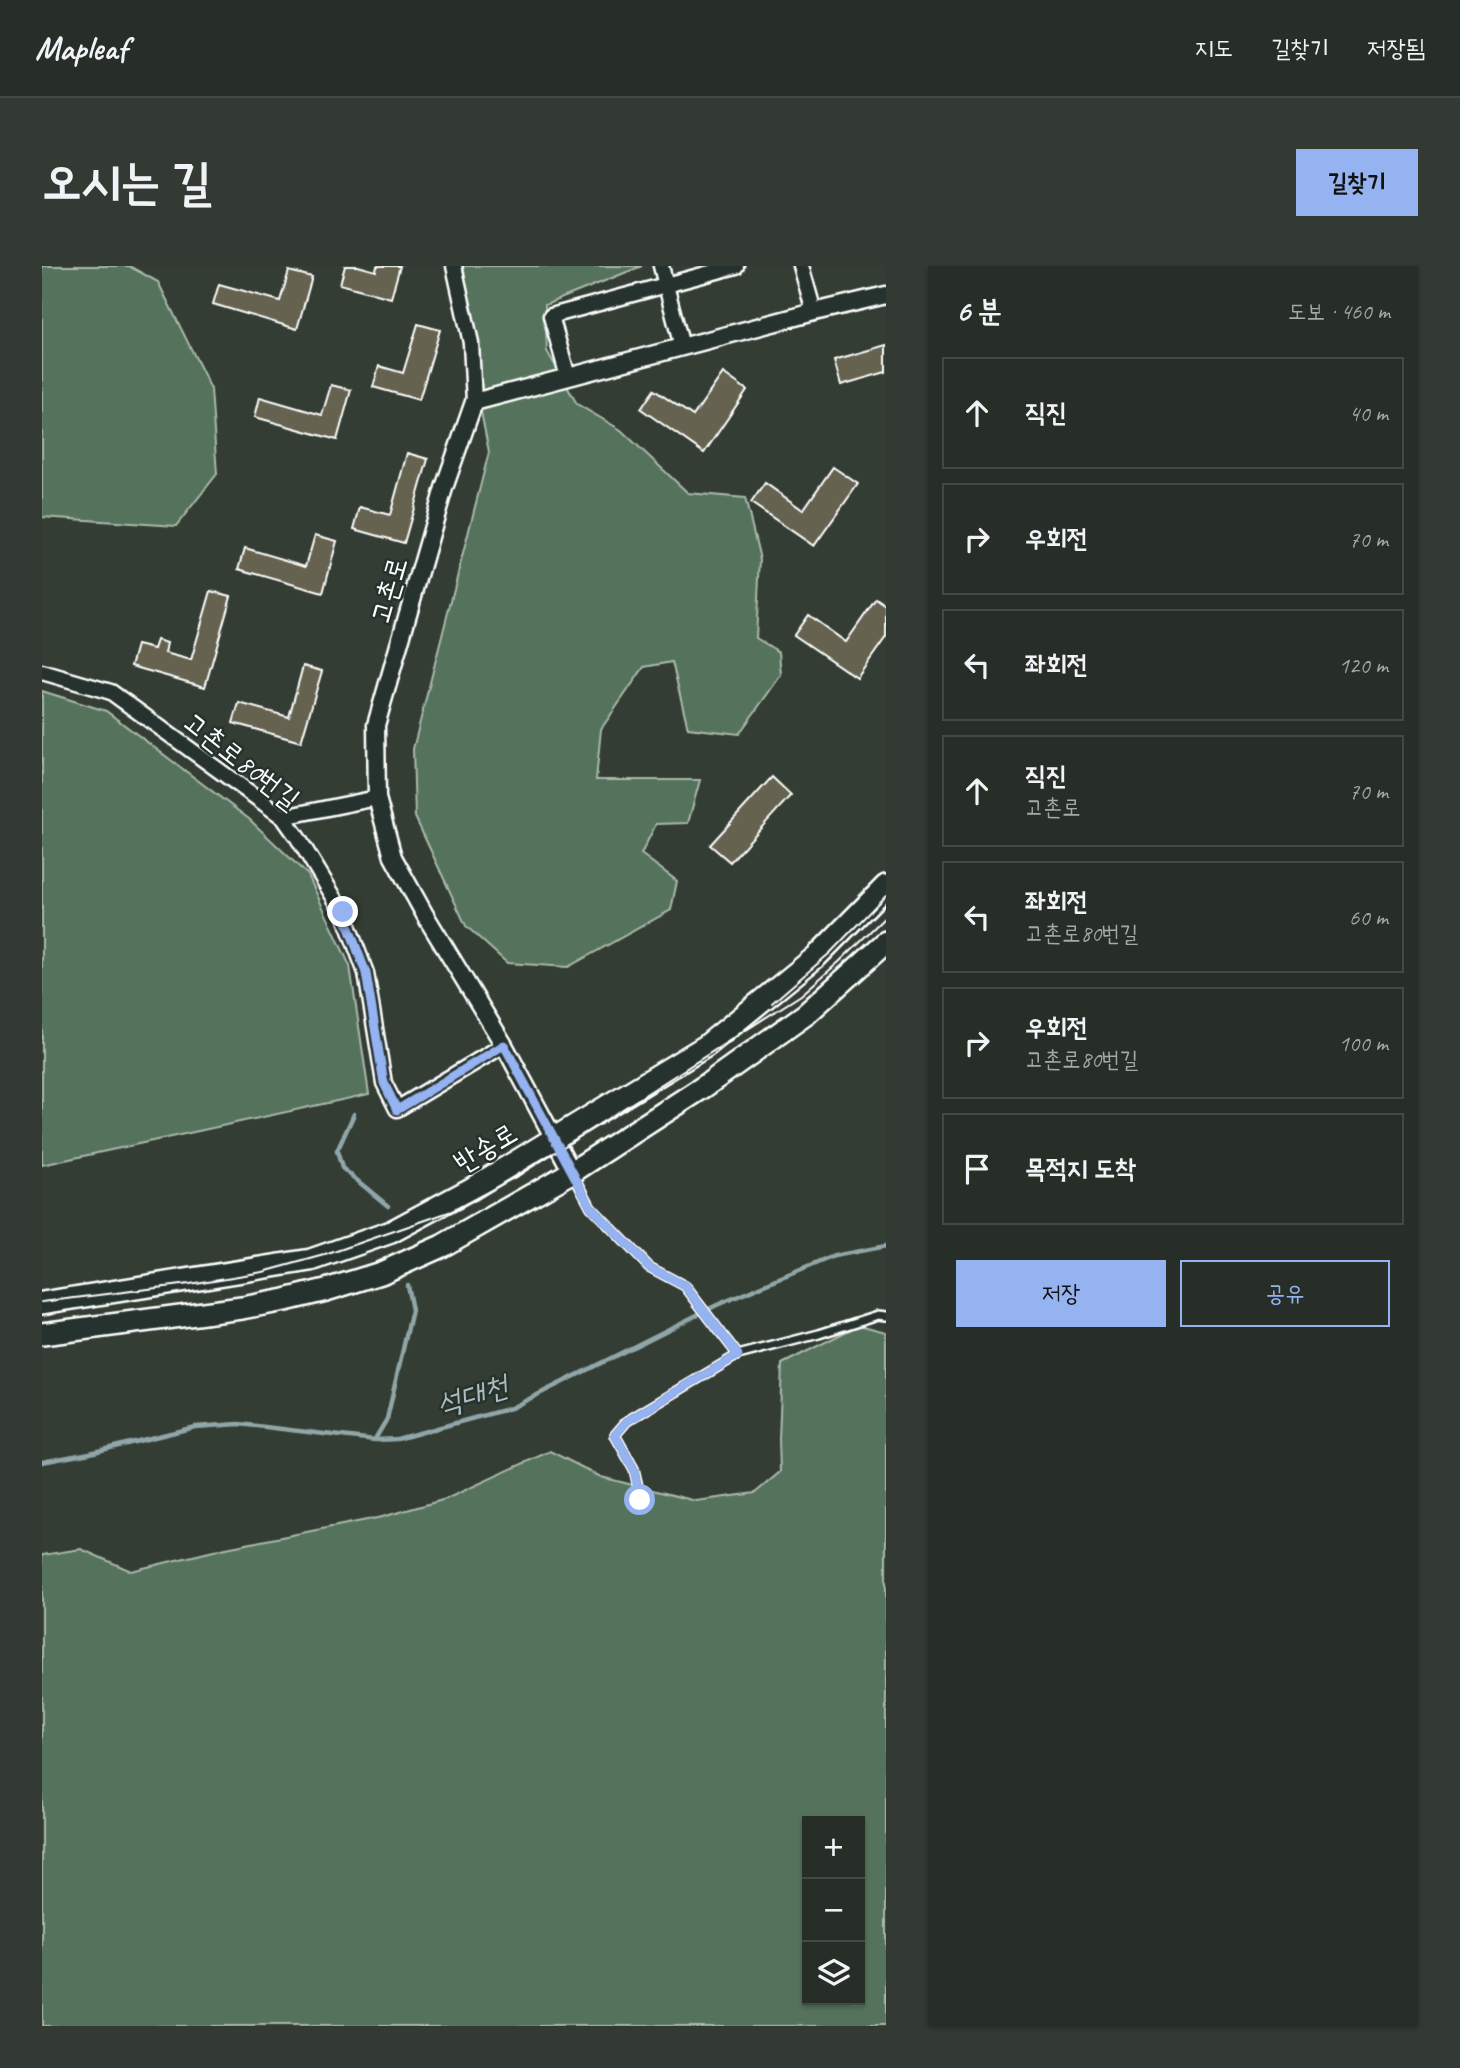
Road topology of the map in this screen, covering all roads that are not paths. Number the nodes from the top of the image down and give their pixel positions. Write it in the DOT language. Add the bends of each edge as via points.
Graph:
graph roads {
  1 [pos="454,266"];
  2 [pos="661,266"];
  3 [pos="736,266"];
  4 [pos="801,266"];
  5 [pos="666,285"];
  6 [pos="886,295"];
  7 [pos="814,312"];
  8 [pos="682,347"];
  9 [pos="568,377"];
  10 [pos="474,402"];
  11 [pos="42,672"];
  12 [pos="377,798"];
  13 [pos="283,817"];
  14 [pos="886,886"];
  15 [pos="886,942"];
  16 [pos="504,1045"];
  17 [pos="555,1137"];
  18 [pos="572,1172"];
  19 [pos="42,1303"];
  20 [pos="886,1316"];
  21 [pos="42,1334"];
  22 [pos="738,1355"];
  23 [pos="640,1500"];
  1 -- 10 [label="street" via="471,343"];
  2 -- 5 [label="street"];
  3 -- 5 [label="street"];
  4 -- 7 [label="street"];
  5 -- 8 [label="street"];
  5 -- 9 [label="street" via="551,316"];
  6 -- 7 [label="street"];
  7 -- 8 [label="street"];
  8 -- 9 [label="street"];
  9 -- 10 [label="street"];
  10 -- 12 [label="street, 고촌로" via="444,488 376,725"];
  11 -- 13 [label="street, 고촌로80번길" via="111,692"];
  12 -- 13 [label="street"];
  12 -- 16 [label="street, 고촌로" via="393,857"];
  13 -- 16 [label="street, 고촌로80번길" via="343,912 366,973 384,1083 397,1110"];
  14 -- 17 [label="main road, 반송로" via="817,956 706,1046"];
  15 -- 18 [label="main road" via="806,1014"];
  16 -- 17 [label="street, 고촌로"];
  17 -- 18 [label="street, 고촌로"];
  17 -- 19 [label="main road, 반송로" via="391,1232 311,1260"];
  18 -- 21 [label="main road" via="442,1247 326,1290 242,1308"];
  18 -- 22 [label="lane" via="591,1207 649,1267 691,1292"];
  20 -- 22 [label="lane"];
  22 -- 23 [label="lane" via="627,1421 615,1435 634,1469"];
}
